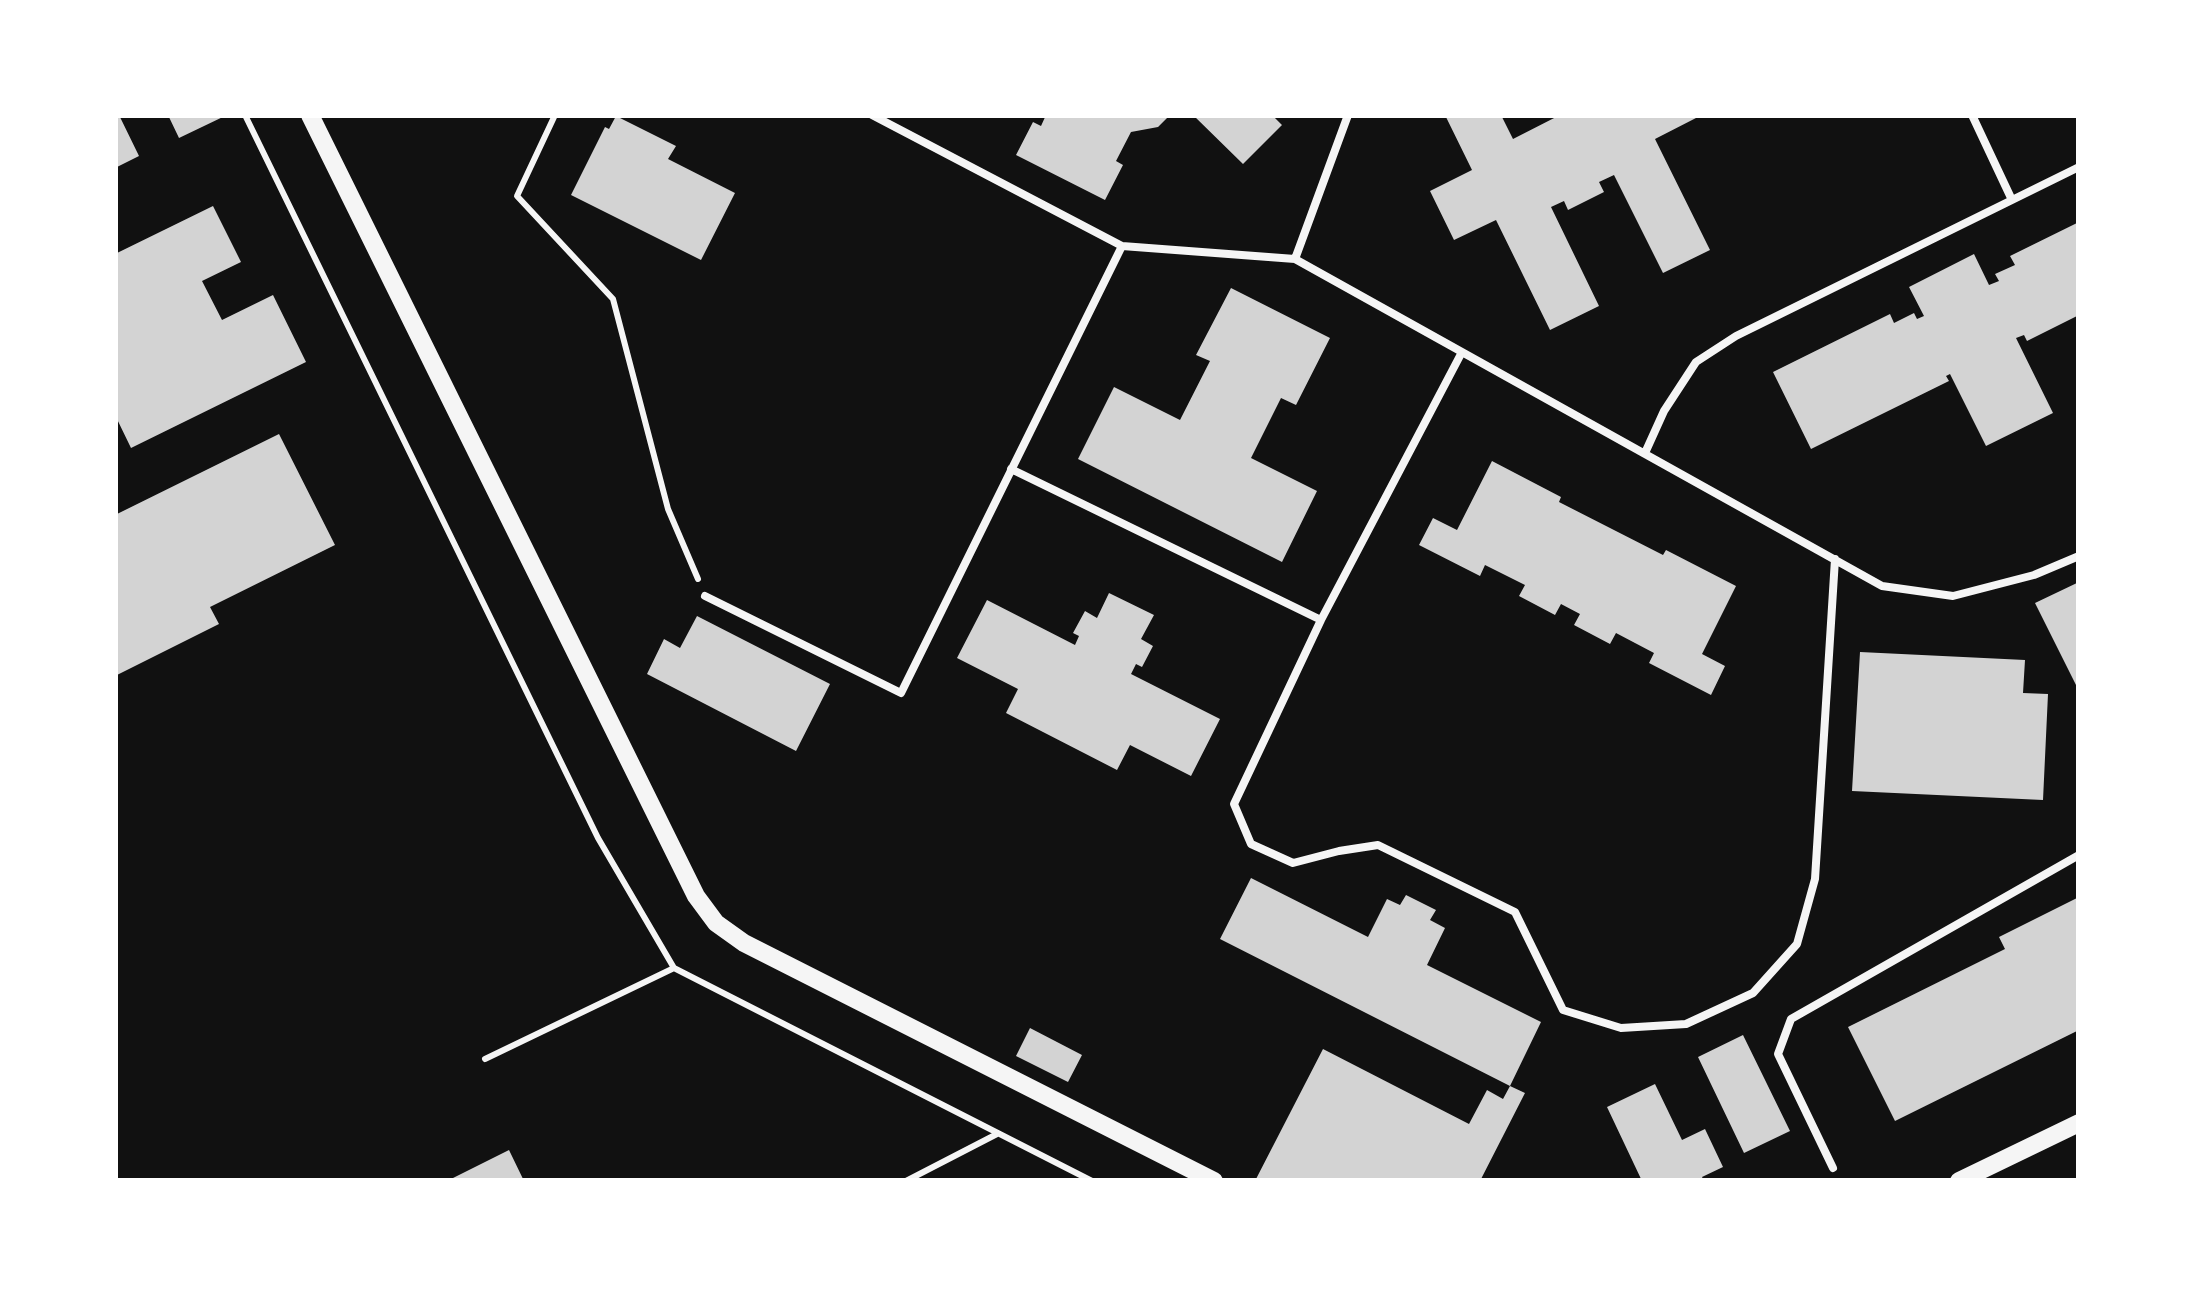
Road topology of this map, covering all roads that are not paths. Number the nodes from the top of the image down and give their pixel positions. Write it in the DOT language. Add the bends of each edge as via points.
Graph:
graph roads {
  1 [pos="310,115"];
  2 [pos="872,115"];
  3 [pos="1348,115"];
  4 [pos="1972,115"];
  5 [pos="2079,166"];
  6 [pos="2012,200"];
  7 [pos="1122,246"];
  8 [pos="1295,260"];
  9 [pos="1462,352"];
  10 [pos="1645,454"];
  11 [pos="1011,469"];
  12 [pos="2079,556"];
  13 [pos="1835,560"];
  14 [pos="705,596"];
  15 [pos="1321,620"];
  16 [pos="2079,854"];
  17 [pos="2079,1123"];
  18 [pos="1833,1168"];
  19 [pos="1214,1181"];
  20 [pos="1959,1181"];
  1 -- 19 [label="street" via="696,896 716,923"];
  2 -- 7 [label="lane"];
  3 -- 8 [label="lane"];
  4 -- 6 [label="lane"];
  5 -- 6 [label="lane"];
  6 -- 10 [label="lane" via="1696,362"];
  7 -- 8 [label="lane"];
  7 -- 11 [label="lane"];
  8 -- 9 [label="lane"];
  9 -- 10 [label="lane"];
  9 -- 15 [label="lane"];
  10 -- 13 [label="lane"];
  11 -- 14 [label="lane" via="901,693"];
  11 -- 15 [label="lane"];
  12 -- 13 [label="lane" via="1953,596 1882,586"];
  13 -- 15 [label="lane" via="1815,879 1797,944 1753,993 1686,1024 1622,1028 1563,1010 1515,912 1378,845 1292,863 1251,844 1234,804"];
  16 -- 18 [label="lane" via="1791,1019 1778,1054"];
  17 -- 20 [label="street"];
}
